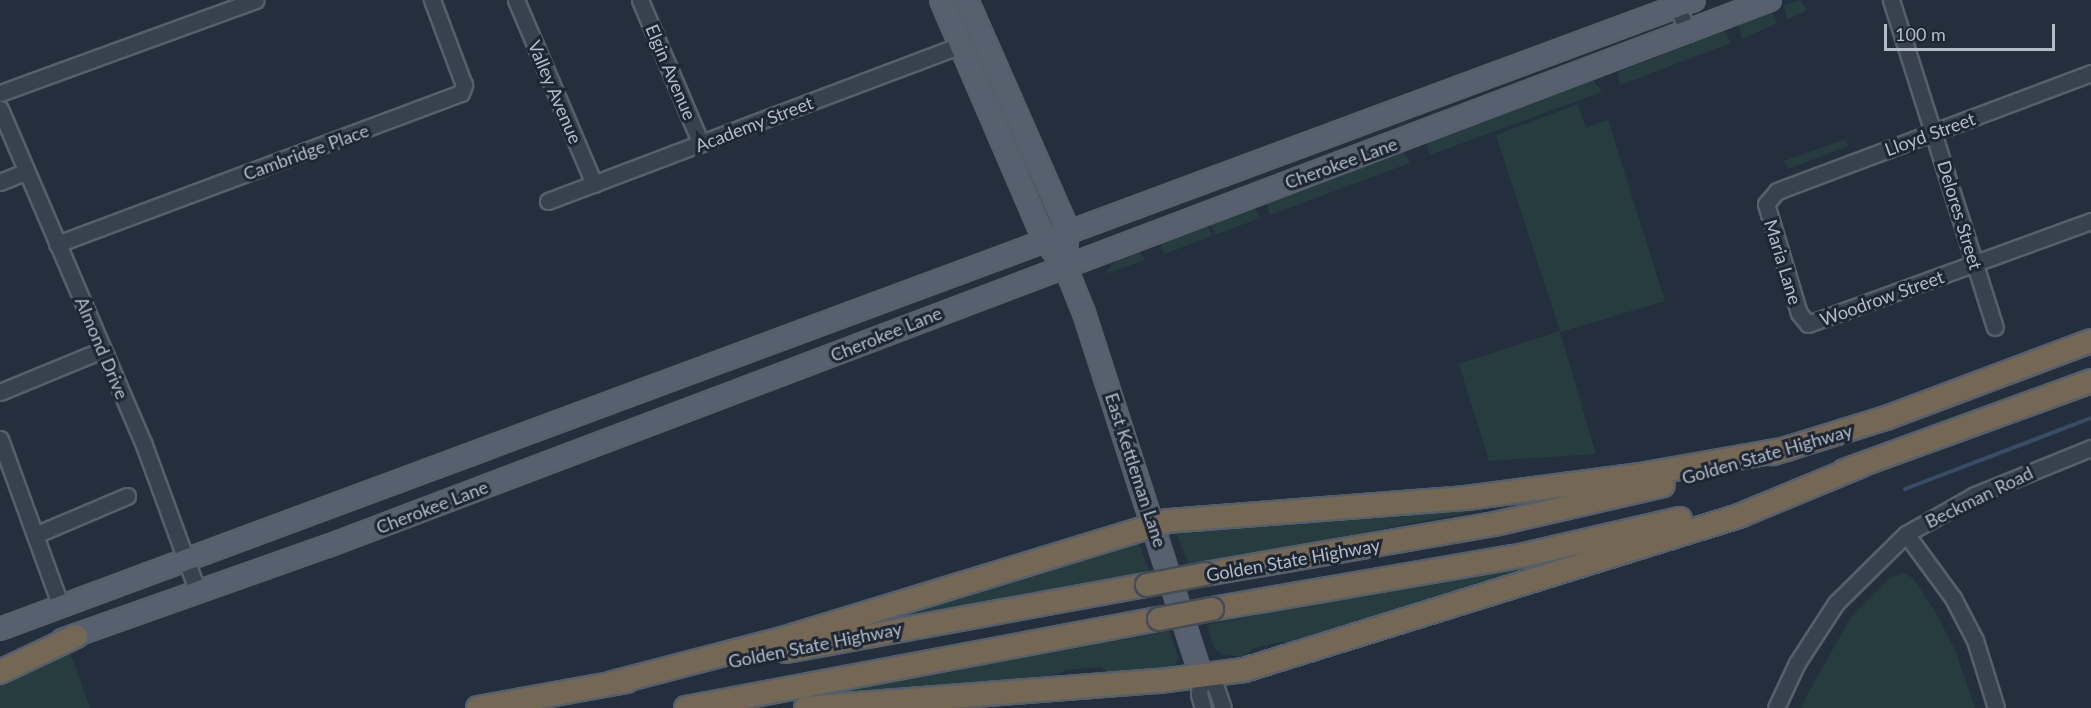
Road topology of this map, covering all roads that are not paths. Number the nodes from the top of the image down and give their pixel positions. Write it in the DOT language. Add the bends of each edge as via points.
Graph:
graph roads {
  1 [pos="256,0"];
  2 [pos="432,0"];
  3 [pos="516,0"];
  4 [pos="640,0"];
  5 [pos="941,0"];
  6 [pos="967,0"];
  7 [pos="1770,0"];
  8 [pos="1891,0"];
  9 [pos="1682,2"];
  10 [pos="1689,33"];
  11 [pos="960,45"];
  12 [pos="2091,73"];
  13 [pos="0,93"];
  14 [pos="1,113"];
  15 [pos="1935,132"];
  16 [pos="701,144"];
  17 [pos="25,172"];
  18 [pos="0,182"];
  19 [pos="594,184"];
  20 [pos="1770,196"];
  21 [pos="548,201"];
  22 [pos="2091,220"];
  23 [pos="1068,230"];
  24 [pos="1044,239"];
  25 [pos="57,244"];
  26 [pos="1974,264"];
  27 [pos="1065,266"];
  28 [pos="1808,324"];
  29 [pos="1995,327"];
  30 [pos="2091,341"];
  31 [pos="102,350"];
  32 [pos="2091,381"];
  33 [pos="664,382"];
  34 [pos="0,392"];
  35 [pos="676,415"];
  36 [pos="0,439"];
  37 [pos="1787,448"];
  38 [pos="2091,448"];
  39 [pos="1860,466"];
  40 [pos="127,496"];
  41 [pos="1153,524"];
  42 [pos="1906,534"];
  43 [pos="35,535"];
  44 [pos="186,560"];
  45 [pos="197,590"];
  46 [pos="61,607"];
  47 [pos="0,629"];
  48 [pos="76,636"];
  49 [pos="0,661"];
  50 [pos="0,672"];
  51 [pos="1201,676"];
  52 [pos="613,683"];
  53 [pos="478,708"];
  54 [pos="686,708"];
  55 [pos="806,708"];
  56 [pos="1203,708"];
  57 [pos="1223,708"];
  58 [pos="1776,708"];
  59 [pos="1996,708"];
  1 -- 13 [label="street"];
  2 -- 25 [label="street, Cambridge Place" via="464,86 461,93"];
  3 -- 19 [label="street, Valley Avenue"];
  4 -- 16 [label="street, Elgin Avenue"];
  5 -- 11 [label="main road, East Kettleman Lane"];
  6 -- 23 [label="main road, East Kettleman Lane"];
  7 -- 10 [label="main road, Cherokee Lane"];
  8 -- 15 [label="street, Delores Street"];
  9 -- 10 [label="street"];
  9 -- 23 [label="main road, Cherokee Lane"];
  10 -- 27 [label="main road, Cherokee Lane"];
  11 -- 16 [label="street, Academy Street"];
  11 -- 24 [label="main road, East Kettleman Lane"];
  12 -- 15 [label="street, Lloyd Street"];
  14 -- 17 [label="street, Almond Drive"];
  15 -- 20 [label="street, Lloyd Street"];
  15 -- 26 [label="street, Delores Street"];
  16 -- 19 [label="street, Academy Street"];
  17 -- 18 [label="street"];
  17 -- 25 [label="street, Almond Drive"];
  19 -- 21 [label="street, Academy Street"];
  20 -- 28 [label="street, Maria Lane" via="1767,215 1798,313"];
  22 -- 26 [label="street, Woodrow Street"];
  23 -- 24 [label="main road, Cherokee Lane"];
  23 -- 27 [label="main road, East Kettleman Lane"];
  24 -- 27 [label="main road, East Kettleman Lane"];
  24 -- 33 [label="main road, Cherokee Lane"];
  25 -- 31 [label="street, Almond Drive"];
  26 -- 28 [label="street, Woodrow Street"];
  26 -- 29 [label="street, Delores Street"];
  27 -- 35 [label="main road, Cherokee Lane"];
  27 -- 41 [label="main road, East Kettleman Lane"];
  30 -- 37 [label="highway, Golden State Highway" via="1886,418"];
  31 -- 34 [label="street"];
  31 -- 44 [label="street, Almond Drive" via="144,445"];
  32 -- 39 [label="highway, Golden State Highway"];
  33 -- 35 [label="main road"];
  33 -- 44 [label="main road, Cherokee Lane"];
  35 -- 45 [label="main road, Cherokee Lane" via="319,549"];
  36 -- 43 [label="street"];
  37 -- 41 [label="highway" via="1640,475 1467,498"];
  37 -- 52 [label="highway, Golden State Highway, bridge" via="1581,506"];
  38 -- 42 [label="street, Beckman Road" via="1974,495"];
  39 -- 51 [label="highway" via="1738,516 1244,670"];
  39 -- 54 [label="highway, Golden State Highway, bridge" via="1607,537"];
  40 -- 43 [label="street"];
  41 -- 51 [label="main road, East Kettleman Lane"];
  41 -- 52 [label="highway" via="793,635"];
  42 -- 58 [label="street, Beckman Road" via="1836,603 1797,663"];
  42 -- 59 [label="street" via="1953,598 1975,640"];
  43 -- 46 [label="street"];
  44 -- 45 [label="street, Almond Drive"];
  44 -- 46 [label="main road, Cherokee Lane"];
  45 -- 48 [label="main road, Cherokee Lane"];
  46 -- 47 [label="main road, Cherokee Lane"];
  48 -- 49 [label="main road, Cherokee Lane"];
  48 -- 50 [label="highway"];
  51 -- 55 [label="highway"];
  51 -- 56 [label="street, East Kettleman Lane" via="1199,694"];
  51 -- 57 [label="street, East Kettleman Lane" via="1215,685"];
  52 -- 53 [label="highway, Golden State Highway"];
}
